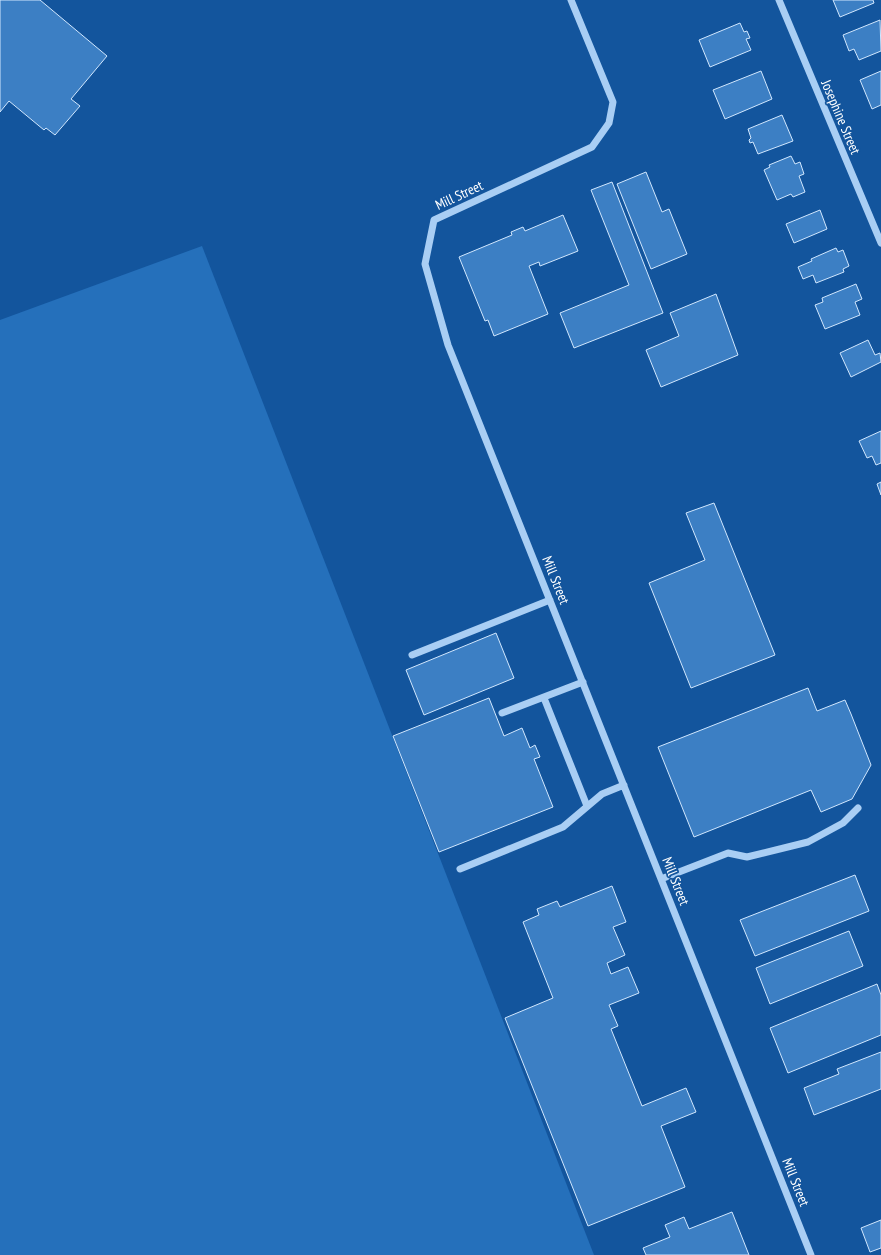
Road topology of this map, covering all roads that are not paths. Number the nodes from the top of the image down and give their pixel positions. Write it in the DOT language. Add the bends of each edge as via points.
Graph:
graph roads {
  1 [pos="571,0"];
  2 [pos="780,0"];
  3 [pos="881,243"];
  4 [pos="550,600"];
  5 [pos="412,655"];
  6 [pos="583,682"];
  7 [pos="544,698"];
  8 [pos="502,713"];
  9 [pos="624,785"];
  10 [pos="587,806"];
  11 [pos="858,808"];
  12 [pos="460,870"];
  13 [pos="661,879"];
  14 [pos="811,1255"];
  1 -- 4 [label="street, Mill Street" via="613,102 609,123 592,147 434,220 425,264 448,344"];
  2 -- 3 [label="street, Josephine Street"];
  4 -- 5 [label="street"];
  4 -- 6 [label="street, Mill Street"];
  6 -- 7 [label="street"];
  6 -- 9 [label="street, Mill Street"];
  7 -- 8 [label="street"];
  7 -- 10 [label="street"];
  9 -- 10 [label="street" via="602,794"];
  9 -- 13 [label="street, Mill Street"];
  10 -- 12 [label="street" via="563,827"];
  11 -- 13 [label="street" via="843,823 808,842 747,857 728,853"];
  13 -- 14 [label="street, Mill Street"];
}
